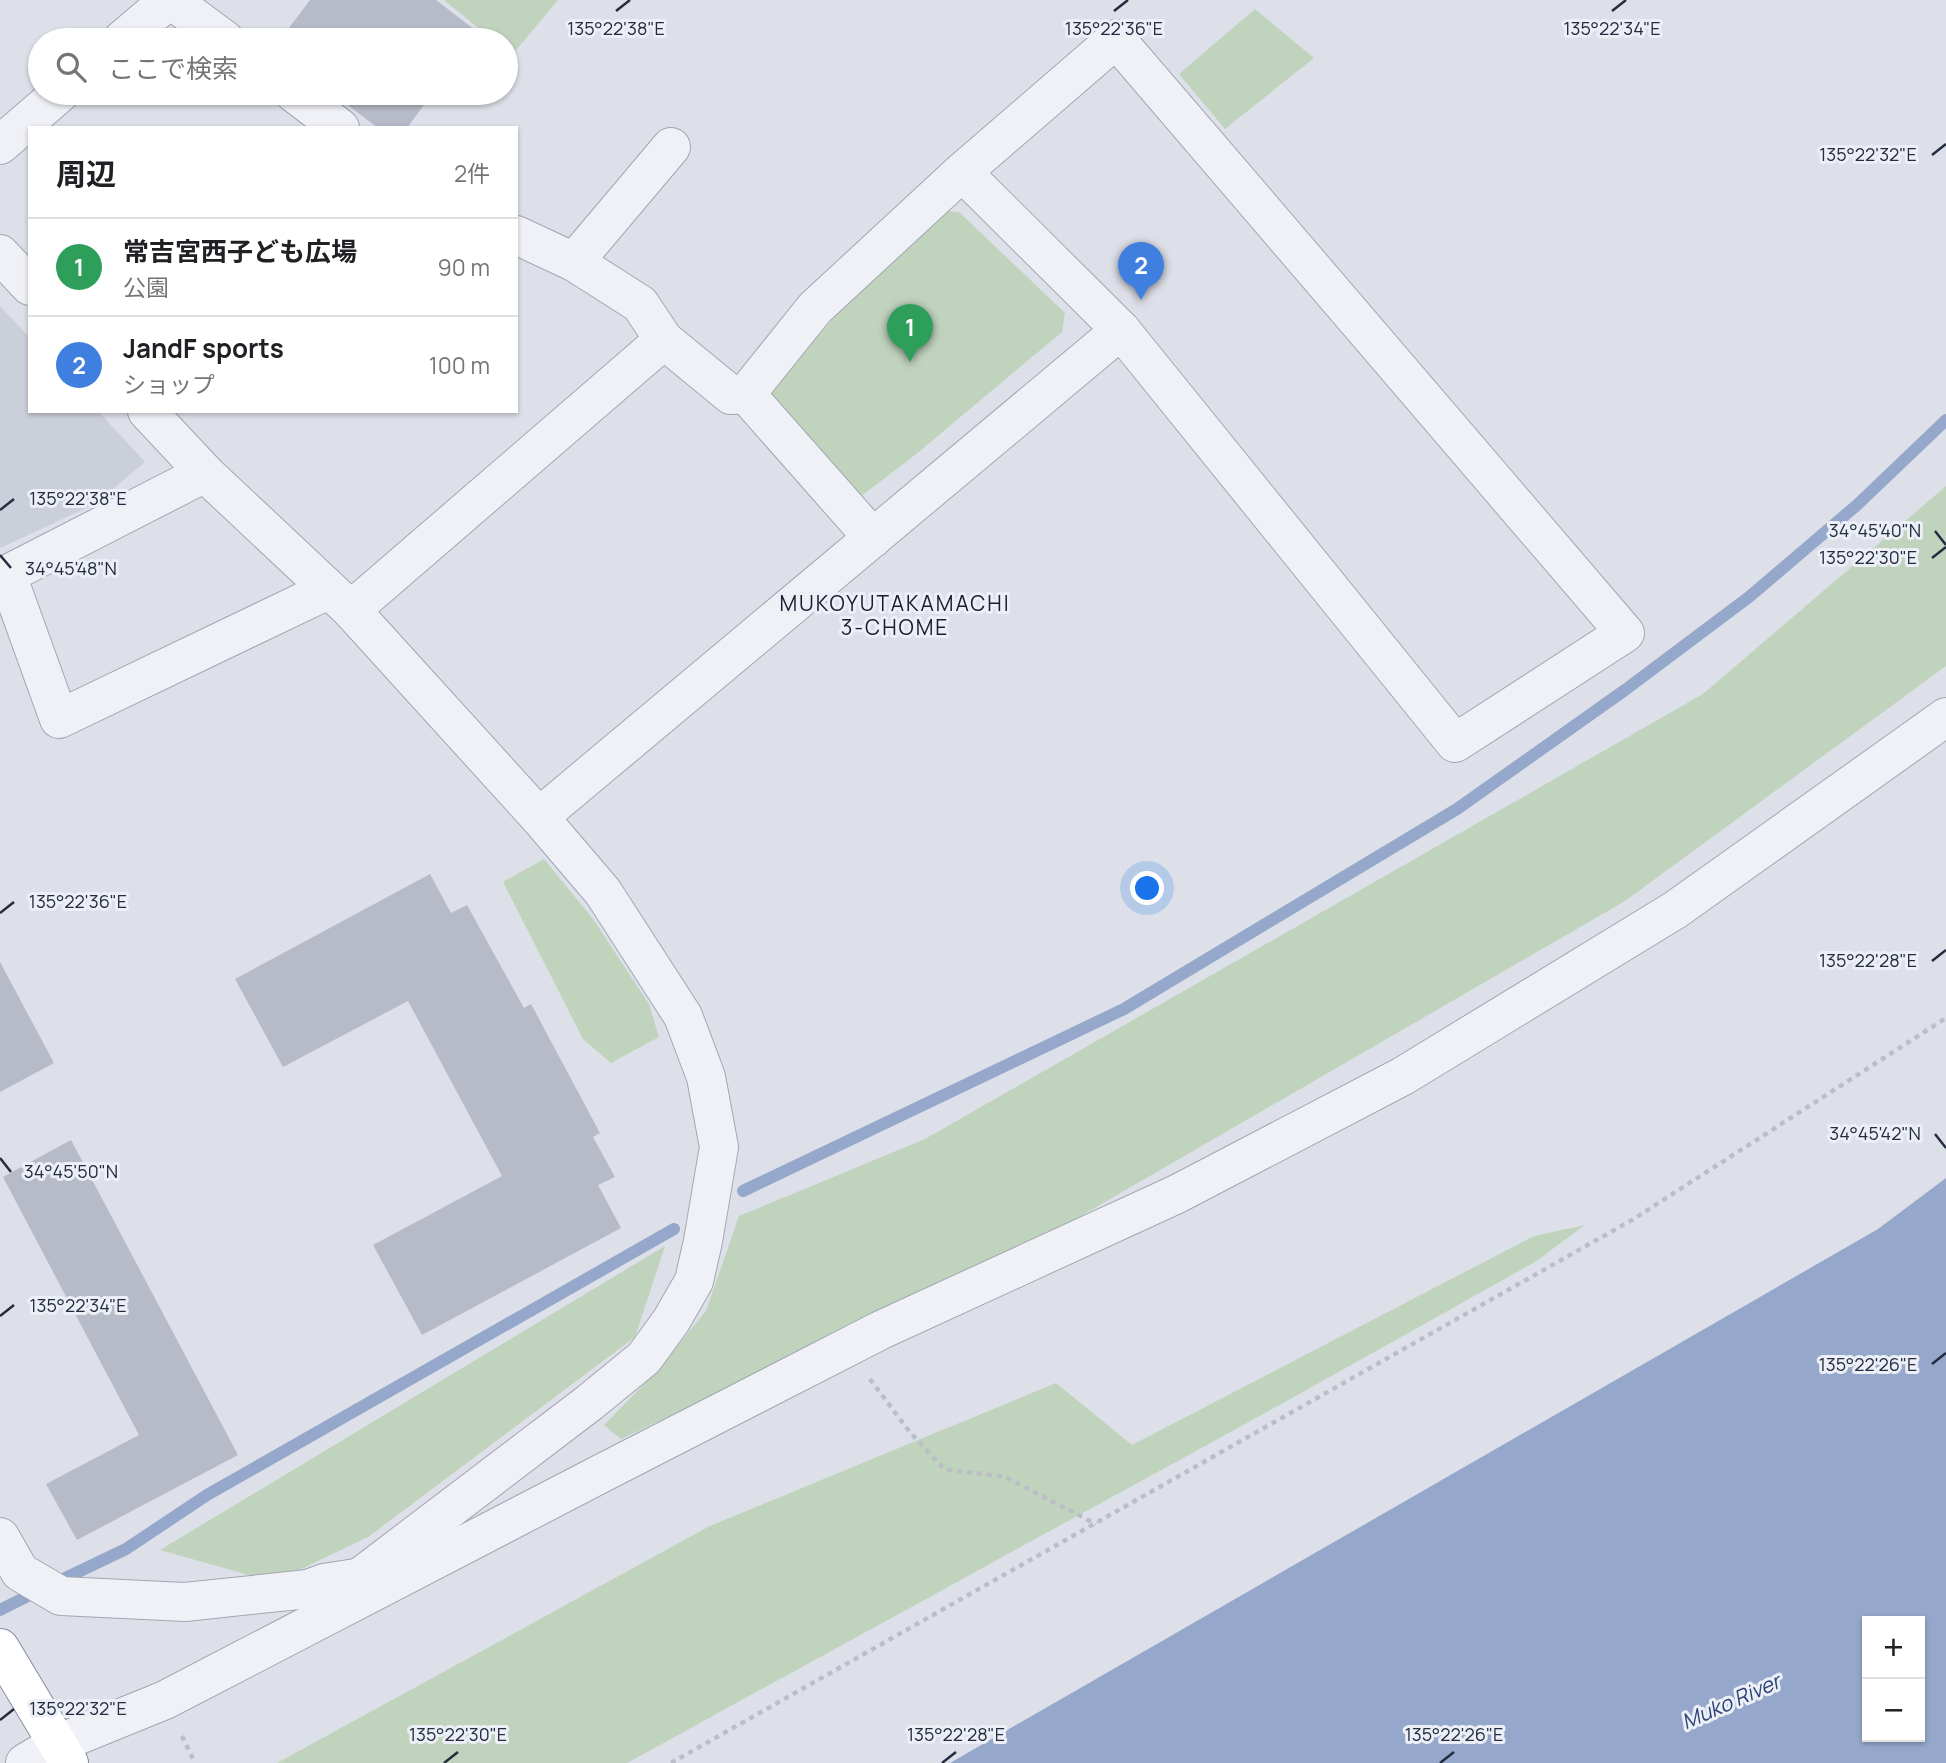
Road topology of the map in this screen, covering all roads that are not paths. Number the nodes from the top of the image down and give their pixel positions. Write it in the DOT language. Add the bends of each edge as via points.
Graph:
graph roads {
  1 [pos="170,0"];
  2 [pos="136,28"];
  3 [pos="208,28"];
  4 [pos="46,105"];
  5 [pos="310,105"];
  6 [pos="337,126"];
  7 [pos="0,145"];
  8 [pos="671,147"];
  9 [pos="962,172"];
  10 [pos="518,236"];
  11 [pos="0,254"];
  12 [pos="574,262"];
  13 [pos="28,284"];
  14 [pos="1121,330"];
  15 [pos="664,340"];
  16 [pos="746,394"];
  17 [pos="149,413"];
  18 [pos="205,473"];
  19 [pos="873,538"];
  20 [pos="4,577"];
  21 [pos="339,600"];
  22 [pos="1946,717"];
  23 [pos="539,817"];
  24 [pos="0,1538"];
  25 [pos="356,1578"];
  26 [pos="317,1621"];
  27 [pos="0,1648"];
  28 [pos="63,1753"];
  29 [pos="24,1763"];
  1 -- 2 [label="street"];
  1 -- 3 [label="street"];
  4 -- 7 [label="street"];
  5 -- 6 [label="street"];
  8 -- 12 [label="street"];
  9 -- 14 [label="street"];
  9 -- 14 [label="street" via="1116,39 1625,633 1455,743"];
  9 -- 16 [label="street" via="815,308"];
  10 -- 12 [label="street"];
  11 -- 13 [label="street"];
  12 -- 15 [label="street" via="640,304"];
  14 -- 19 [label="street"];
  15 -- 16 [label="street" via="731,395"];
  15 -- 21 [label="street"];
  16 -- 19 [label="street"];
  17 -- 18 [label="street"];
  18 -- 20 [label="street"];
  18 -- 21 [label="street"];
  19 -- 23 [label="street"];
  20 -- 21 [label="street" via="59,719"];
  21 -- 23 [label="street"];
  22 -- 26 [label="street" via="1675,910 1404,1076 1177,1194 846,1348"];
  23 -- 25 [label="street" via="603,892 676,1005 706,1077 719,1147 694,1280 643,1358"];
  24 -- 25 [label="street" via="20,1572 61,1596 185,1602 308,1589"];
  25 -- 26 [label="street"];
  26 -- 28 [label="street"];
  27 -- 28 [label="highway"];
  28 -- 29 [label="street"];
}
